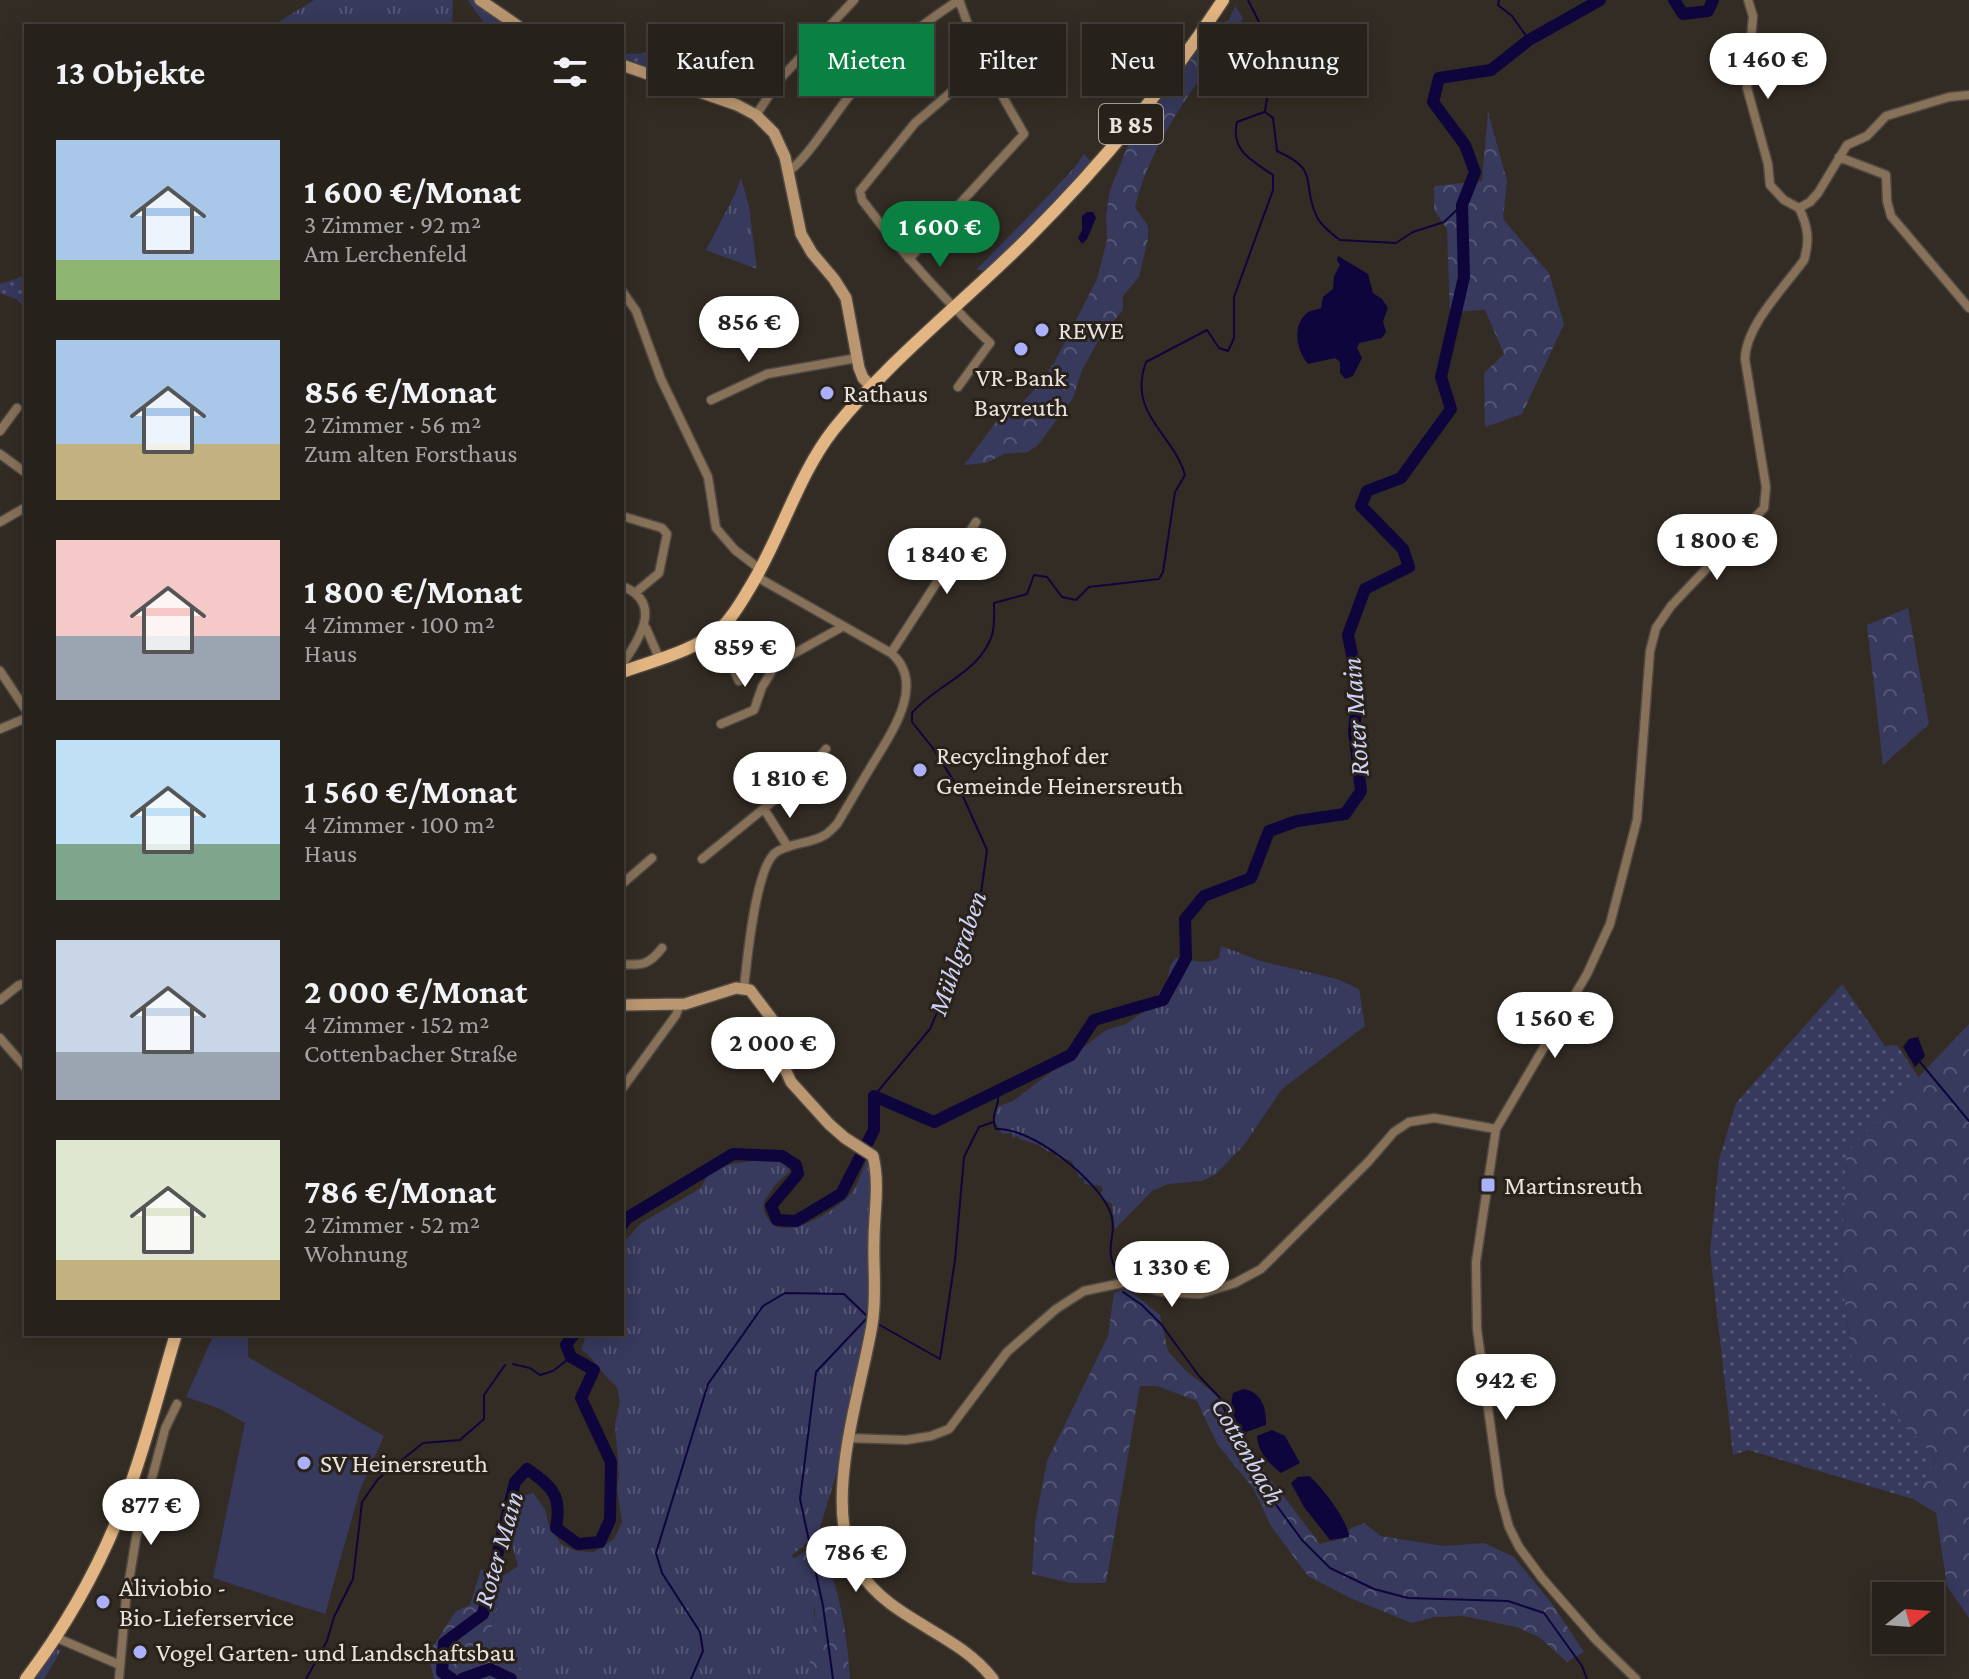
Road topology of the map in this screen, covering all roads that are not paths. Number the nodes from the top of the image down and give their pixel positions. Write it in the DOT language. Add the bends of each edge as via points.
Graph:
graph roads {
  1 [pos="480,0"];
  2 [pos="854,0"];
  3 [pos="959,0"];
  4 [pos="1223,0"];
  5 [pos="1748,0"];
  6 [pos="515,24"];
  7 [pos="968,24"];
  8 [pos="624,66"];
  9 [pos="950,93"];
  10 [pos="1969,95"];
  11 [pos="1002,96"];
  12 [pos="756,115"];
  13 [pos="1839,157"];
  14 [pos="789,171"];
  15 [pos="1799,208"];
  16 [pos="909,259"];
  17 [pos="624,294"];
  18 [pos="953,307"];
  19 [pos="1969,308"];
  20 [pos="857,358"];
  21 [pos="872,387"];
  22 [pos="958,387"];
  23 [pos="711,400"];
  24 [pos="17,408"];
  25 [pos="0,431"];
  26 [pos="0,454"];
  27 [pos="24,472"];
  28 [pos="24,508"];
  29 [pos="624,517"];
  30 [pos="0,522"];
  31 [pos="976,522"];
  32 [pos="759,574"];
  33 [pos="624,587"];
  34 [pos="635,593"];
  35 [pos="645,625"];
  36 [pos="842,627"];
  37 [pos="711,635"];
  38 [pos="724,649"];
  39 [pos="891,653"];
  40 [pos="660,660"];
  41 [pos="624,662"];
  42 [pos="777,663"];
  43 [pos="0,671"];
  44 [pos="624,671"];
  45 [pos="739,681"];
  46 [pos="24,707"];
  47 [pos="24,719"];
  48 [pos="721,724"];
  49 [pos="0,729"];
  50 [pos="826,749"];
  51 [pos="764,809"];
  52 [pos="788,847"];
  53 [pos="652,858"];
  54 [pos="702,859"];
  55 [pos="624,882"];
  56 [pos="662,948"];
  57 [pos="624,964"];
  58 [pos="24,984"];
  59 [pos="744,988"];
  60 [pos="0,1000"];
  61 [pos="680,1004"];
  62 [pos="624,1005"];
  63 [pos="0,1038"];
  64 [pos="24,1066"];
  65 [pos="624,1086"];
  66 [pos="1496,1129"];
  67 [pos="175,1336"];
  68 [pos="177,1404"];
  69 [pos="847,1438"];
  70 [pos="55,1637"];
  71 [pos="120,1665"];
  72 [pos="26,1679"];
  73 [pos="119,1679"];
  74 [pos="993,1679"];
  75 [pos="1636,1679"];
  1 -- 6 [label="street"];
  2 -- 12 [label="street" via="780,79"];
  3 -- 7 [label="street"];
  3 -- 14 [label="street" via="880,60"];
  4 -- 18 [label="main road, B 85" via="1149,102 1084,179"];
  5 -- 15 [label="street" via="1753,16 1747,88 1770,185"];
  8 -- 12 [label="street"];
  9 -- 16 [label="street" via="915,123 862,187 862,200"];
  10 -- 13 [label="street" via="1886,116"];
  11 -- 16 [label="street" via="1024,134"];
  12 -- 14 [label="street" via="778,140"];
  13 -- 15 [label="street" via="1818,193"];
  13 -- 19 [label="street" via="1886,175 1891,216"];
  14 -- 20 [label="street" via="801,234 846,298"];
  15 -- 66 [label="street" via="1808,233 1804,260 1746,346 1766,487 1764,508 1656,628 1637,820 1610,924 1587,974"];
  16 -- 18 [label="street"];
  17 -- 32 [label="street" via="708,477 714,525"];
  18 -- 21 [label="main road, B 85"];
  18 -- 22 [label="street" via="990,343"];
  20 -- 21 [label="street"];
  20 -- 23 [label="street" via="767,374"];
  21 -- 32 [label="main road, B 85" via="824,443"];
  24 -- 25 [label="street"];
  26 -- 27 [label="street"];
  28 -- 30 [label="street"];
  29 -- 34 [label="street" via="667,534 659,573"];
  31 -- 39 [label="street"];
  32 -- 36 [label="street"];
  32 -- 37 [label="main road, B 85" via="729,619"];
  33 -- 34 [label="street"];
  34 -- 35 [label="street"];
  35 -- 40 [label="street"];
  35 -- 41 [label="street"];
  36 -- 39 [label="street"];
  36 -- 42 [label="street"];
  37 -- 38 [label="street"];
  37 -- 40 [label="main road, B 85"];
  38 -- 42 [label="street"];
  38 -- 45 [label="street"];
  39 -- 52 [label="street" via="905,679 900,720 837,824 823,836"];
  40 -- 44 [label="main road, B 85"];
  42 -- 48 [label="street" via="754,710"];
  43 -- 46 [label="street"];
  47 -- 49 [label="street"];
  50 -- 51 [label="street"];
  51 -- 52 [label="street"];
  51 -- 54 [label="street"];
  52 -- 59 [label="street" via="775,853 764,872"];
  53 -- 55 [label="street"];
  56 -- 57 [label="street" via="641,966"];
  58 -- 60 [label="street"];
  59 -- 61 [label="street"];
  59 -- 69 [label="street" via="778,1027 791,1082 829,1124 873,1156 874,1313"];
  61 -- 62 [label="street"];
  61 -- 65 [label="street"];
  63 -- 64 [label="street"];
  66 -- 69 [label="street" via="1434,1118 1409,1122 1248,1276 1200,1294 1162,1292 1127,1282 1084,1291 1007,1352 949,1429 906,1440"];
  66 -- 75 [label="street" via="1476,1262 1477,1329 1504,1511 1519,1547 1542,1578"];
  67 -- 70 [label="main road" via="120,1514"];
  68 -- 71 [label="street" via="165,1429 136,1538"];
  69 -- 74 [label="street" via="844,1528 857,1567 893,1605 965,1650"];
  70 -- 71 [label="street"];
  70 -- 72 [label="main road"];
  71 -- 73 [label="street"];
}
